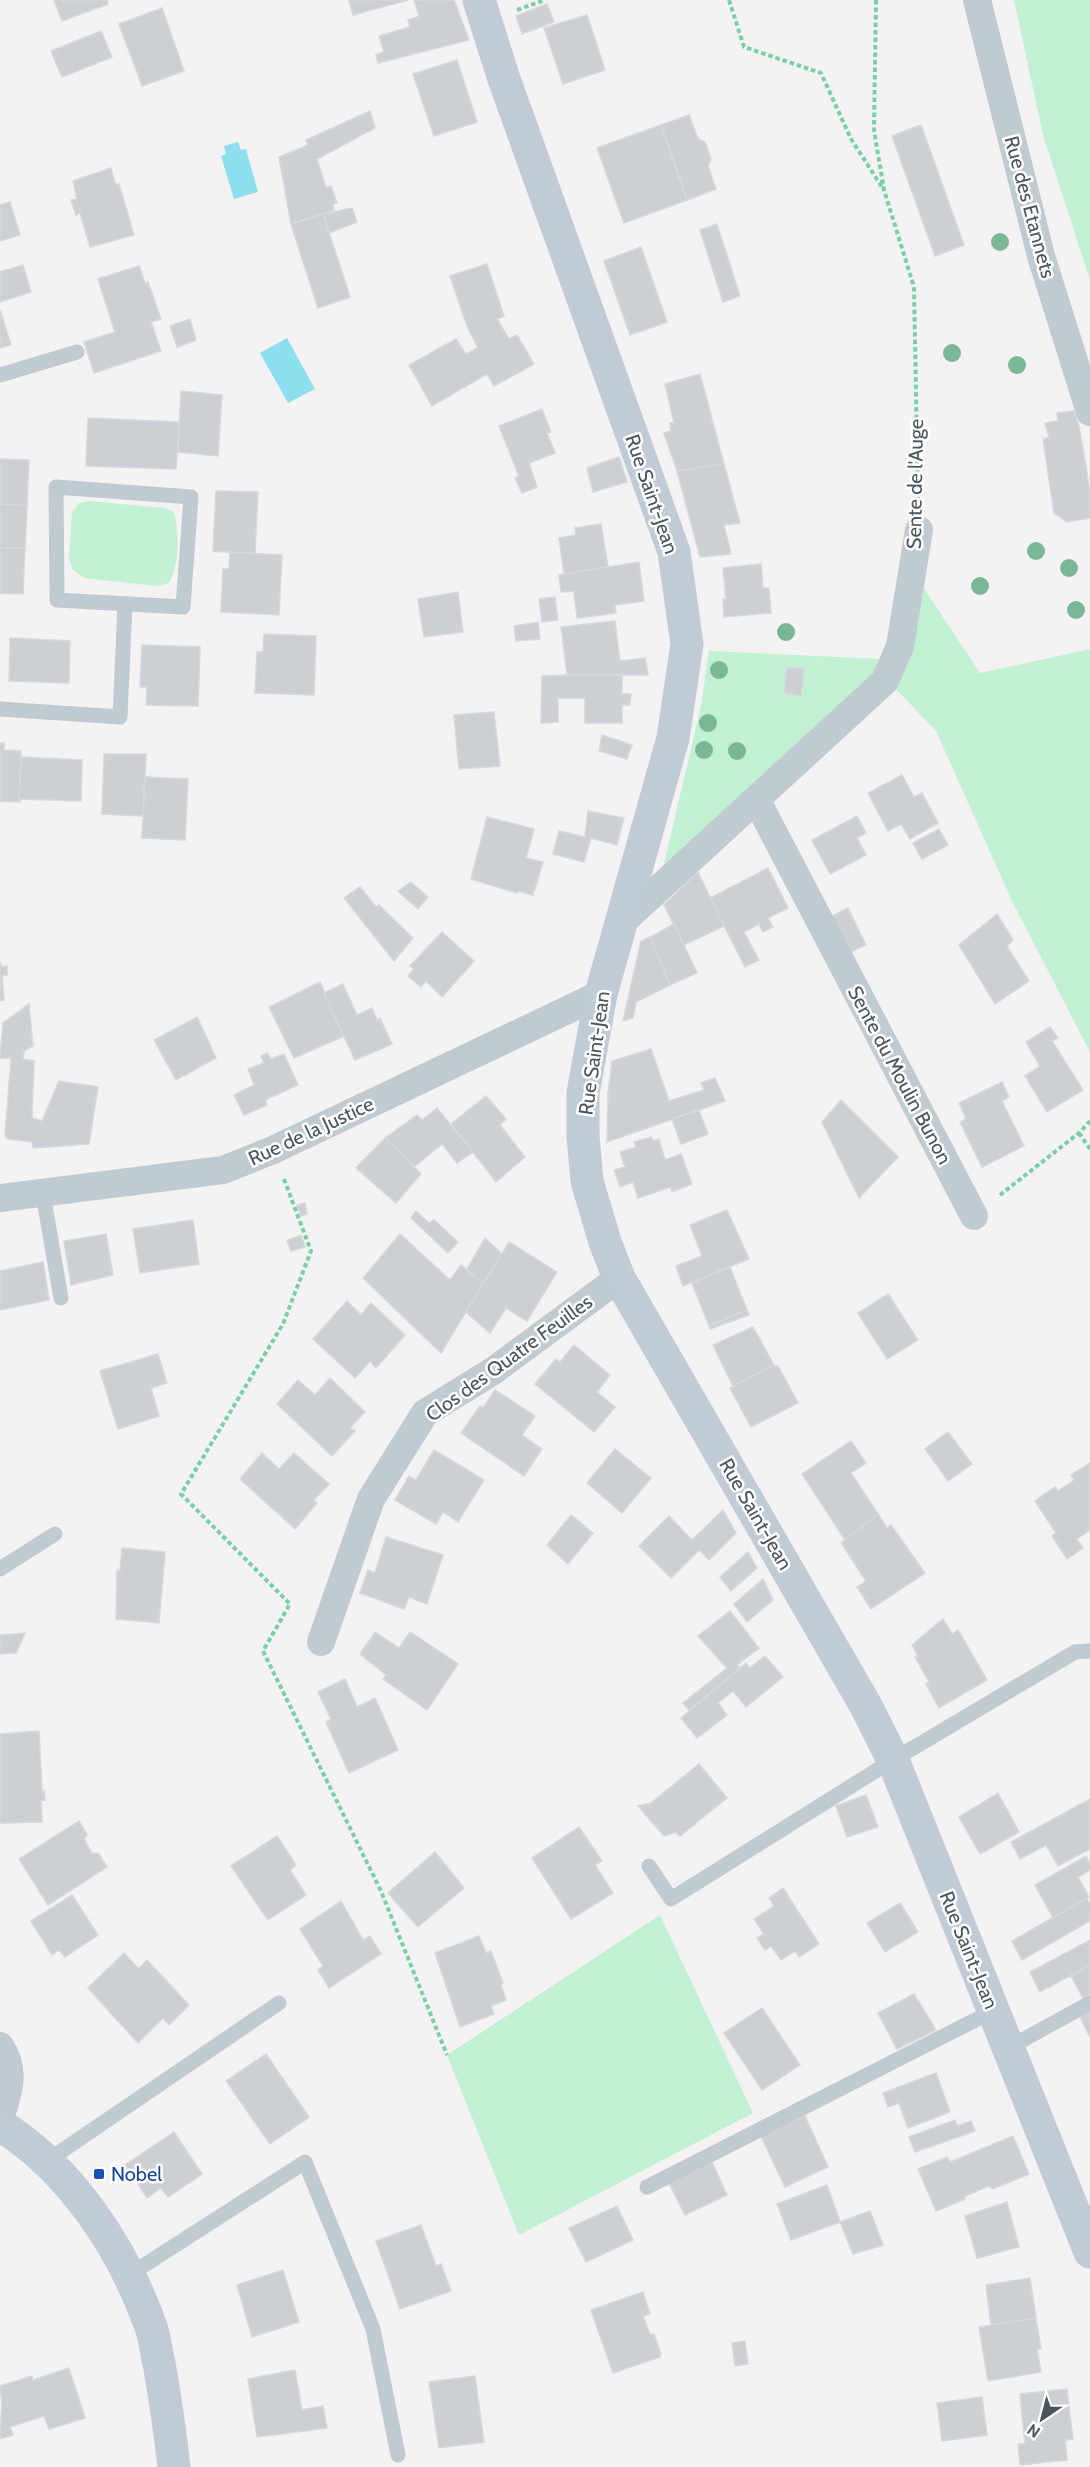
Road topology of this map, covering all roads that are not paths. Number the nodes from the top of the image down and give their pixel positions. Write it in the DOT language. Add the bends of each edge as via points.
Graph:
graph roads {
  1 [pos="479,0"];
  2 [pos="977,0"];
  3 [pos="77,352"];
  4 [pos="0,375"];
  5 [pos="1090,412"];
  6 [pos="919,530"];
  7 [pos="125,604"];
  8 [pos="0,709"];
  9 [pos="756,801"];
  10 [pos="619,925"];
  11 [pos="601,994"];
  12 [pos="43,1194"];
  13 [pos="0,1198"];
  14 [pos="974,1216"];
  15 [pos="619,1278"];
  16 [pos="61,1298"];
  17 [pos="54,1534"];
  18 [pos="0,1569"];
  19 [pos="321,1642"];
  20 [pos="1090,1651"];
  21 [pos="893,1760"];
  22 [pos="650,1866"];
  23 [pos="279,2002"];
  24 [pos="1090,2004"];
  25 [pos="993,2011"];
  26 [pos="0,2046"];
  27 [pos="1008,2048"];
  28 [pos="0,2119"];
  29 [pos="0,2125"];
  30 [pos="48,2161"];
  31 [pos="647,2187"];
  32 [pos="1090,2252"];
  33 [pos="129,2275"];
  34 [pos="398,2455"];
  35 [pos="174,2467"];
  1 -- 10 [label="street, Rue Saint-Jean" via="674,552 687,644 680,694 673,738"];
  2 -- 5 [label="street, Rue des Etannets" via="1041,255"];
  3 -- 4 [label="lane"];
  6 -- 9 [label="street, Sente de l'Auge" via="900,646 885,681"];
  7 -- 7 [label="lane" via="57,600 56,488 191,497 183,607"];
  7 -- 8 [label="lane" via="120,717"];
  9 -- 10 [label="street, Sente de l'Auge"];
  9 -- 14 [label="street, Sente du Moulin Bunon"];
  10 -- 11 [label="street, Rue Saint-Jean"];
  11 -- 12 [label="street, Rue de la Justice" via="223,1170"];
  11 -- 15 [label="street, Rue Saint-Jean" via="584,1093 583,1136 587,1181"];
  12 -- 13 [label="street, Rue de la Justice"];
  12 -- 16 [label="lane"];
  15 -- 19 [label="street, Clos des Quatre Feuilles" via="492,1371 425,1413 371,1499"];
  15 -- 21 [label="street, Rue Saint-Jean" via="866,1706"];
  17 -- 18 [label="lane"];
  20 -- 21 [label="lane" via="1075,1652"];
  21 -- 22 [label="lane" via="671,1899"];
  21 -- 25 [label="street, Rue Saint-Jean"];
  23 -- 30 [label="lane"];
  24 -- 27 [label="lane"];
  25 -- 27 [label="street, Rue Saint-Jean"];
  25 -- 31 [label="lane"];
  26 -- 28 [label="street" via="11,2084"];
  27 -- 32 [label="street, Rue Saint-Jean"];
  29 -- 30 [label="street" via="26,2140"];
  30 -- 33 [label="street" via="103,2231"];
  33 -- 34 [label="lane" via="305,2162 373,2329"];
  33 -- 35 [label="street" via="152,2328"];
}
